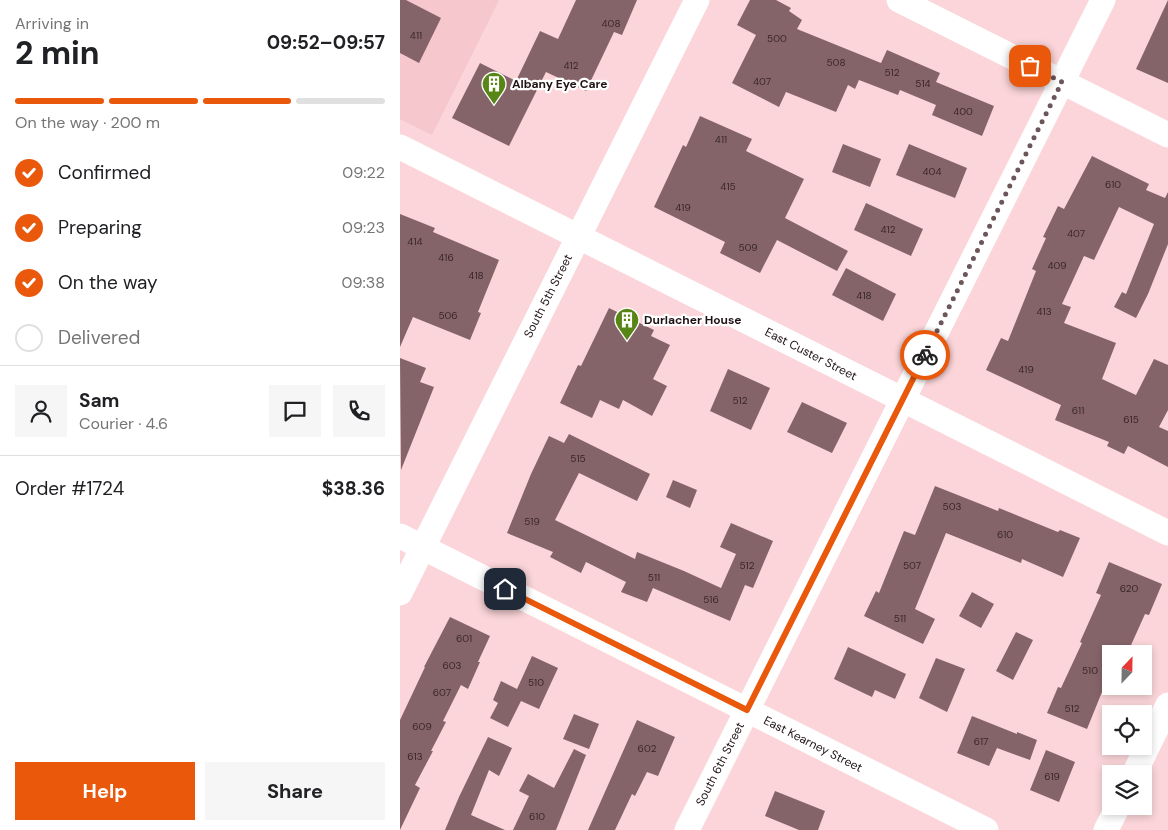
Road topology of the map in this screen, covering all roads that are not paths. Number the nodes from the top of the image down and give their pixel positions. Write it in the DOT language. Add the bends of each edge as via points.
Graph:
graph roads {
  1 [pos="697,0"];
  2 [pos="899,0"];
  3 [pos="1103,0"];
  4 [pos="1062,82"];
  5 [pos="1168,135"];
  6 [pos="400,147"];
  7 [pos="578,237"];
  8 [pos="902,400"];
  9 [pos="1168,533"];
  10 [pos="400,536"];
  11 [pos="423,548"];
  12 [pos="400,593"];
  13 [pos="1168,705"];
  14 [pos="747,710"];
  15 [pos="1138,765"];
  16 [pos="1114,815"];
  17 [pos="687,830"];
  18 [pos="986,830"];
  19 [pos="1106,830"];
  1 -- 7 [label="street, South 5th Street"];
  2 -- 4 [label="street"];
  3 -- 4 [label="street, South 6th Street"];
  4 -- 5 [label="street"];
  4 -- 8 [label="street, South 6th Street"];
  6 -- 7 [label="street, East Custer Street"];
  7 -- 8 [label="street, East Custer Street"];
  7 -- 11 [label="street, South 5th Street"];
  8 -- 9 [label="street, East Custer Street"];
  8 -- 14 [label="street, South 6th Street"];
  10 -- 11 [label="street, East Kearney Street"];
  11 -- 12 [label="street, South 5th Street"];
  11 -- 14 [label="street, East Kearney Street"];
  13 -- 15 [label="street"];
  14 -- 17 [label="street, South 6th Street"];
  14 -- 18 [label="street, East Kearney Street"];
  16 -- 19 [label="street"];
}
